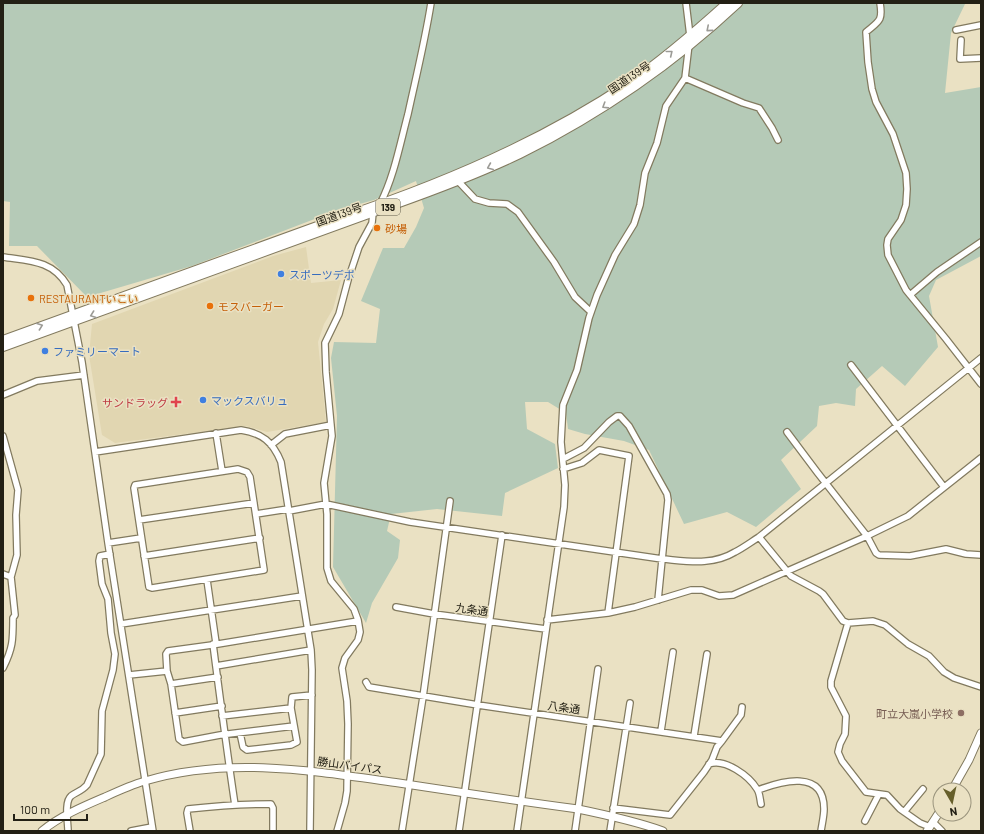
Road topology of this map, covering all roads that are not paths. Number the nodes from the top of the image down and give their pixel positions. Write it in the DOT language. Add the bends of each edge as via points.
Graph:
graph roads {
  1 [pos="430,3"];
  2 [pos="686,3"];
  3 [pos="727,3"];
  4 [pos="738,3"];
  5 [pos="880,3"];
  6 [pos="981,24"];
  7 [pos="956,30"];
  8 [pos="690,36"];
  9 [pos="961,40"];
  10 [pos="688,48"];
  11 [pos="981,58"];
  12 [pos="685,78"];
  13 [pos="778,140"];
  14 [pos="458,181"];
  15 [pos="380,205"];
  16 [pos="373,213"];
  17 [pos="981,242"];
  18 [pos="3,257"];
  19 [pos="910,295"];
  20 [pos="591,312"];
  21 [pos="74,318"];
  22 [pos="3,340"];
  23 [pos="3,347"];
  24 [pos="981,358"];
  25 [pos="851,365"];
  26 [pos="969,368"];
  27 [pos="84,375"];
  28 [pos="981,384"];
  29 [pos="3,395"];
  30 [pos="331,425"];
  31 [pos="897,426"];
  32 [pos="788,432"];
  33 [pos="216,433"];
  34 [pos="3,436"];
  35 [pos="272,445"];
  36 [pos="95,452"];
  37 [pos="981,458"];
  38 [pos="562,459"];
  39 [pos="563,469"];
  40 [pos="222,471"];
  41 [pos="826,483"];
  42 [pos="944,487"];
  43 [pos="450,501"];
  44 [pos="254,503"];
  45 [pos="326,504"];
  46 [pos="289,510"];
  47 [pos="256,514"];
  48 [pos="139,520"];
  49 [pos="446,527"];
  50 [pos="502,535"];
  51 [pos="867,536"];
  52 [pos="759,537"];
  53 [pos="141,538"];
  54 [pos="260,538"];
  55 [pos="108,543"];
  56 [pos="559,543"];
  57 [pos="616,551"];
  58 [pos="110,554"];
  59 [pos="981,555"];
  60 [pos="144,556"];
  61 [pos="662,559"];
  62 [pos="787,571"];
  63 [pos="3,574"];
  64 [pos="11,578"];
  65 [pos="207,580"];
  66 [pos="302,596"];
  67 [pos="658,600"];
  68 [pos="396,607"];
  69 [pos="211,610"];
  70 [pos="608,613"];
  71 [pos="434,614"];
  72 [pos="547,620"];
  73 [pos="358,621"];
  74 [pos="489,621"];
  75 [pos="848,623"];
  76 [pos="121,624"];
  77 [pos="307,629"];
  78 [pos="546,629"];
  79 [pos="215,644"];
  80 [pos="311,650"];
  81 [pos="673,652"];
  82 [pos="707,654"];
  83 [pos="216,666"];
  84 [pos="3,668"];
  85 [pos="167,670"];
  86 [pos="598,670"];
  87 [pos="129,675"];
  88 [pos="218,677"];
  89 [pos="366,682"];
  90 [pos="171,684"];
  91 [pos="981,686"];
  92 [pos="312,695"];
  93 [pos="423,697"];
  94 [pos="630,703"];
  95 [pos="478,705"];
  96 [pos="222,706"];
  97 [pos="742,707"];
  98 [pos="291,708"];
  99 [pos="175,713"];
  100 [pos="534,713"];
  101 [pos="222,716"];
  102 [pos="591,721"];
  103 [pos="294,726"];
  104 [pos="627,726"];
  105 [pos="661,731"];
  106 [pos="240,733"];
  107 [pos="981,733"];
  108 [pos="224,735"];
  109 [pos="694,736"];
  110 [pos="722,741"];
  111 [pos="709,764"];
  112 [pos="229,767"];
  113 [pos="311,771"];
  114 [pos="347,776"];
  115 [pos="145,781"];
  116 [pos="957,782"];
  117 [pos="409,785"];
  118 [pos="923,789"];
  119 [pos="758,790"];
  120 [pos="465,793"];
  121 [pos="879,794"];
  122 [pos="521,801"];
  123 [pos="761,804"];
  124 [pos="235,805"];
  125 [pos="578,809"];
  126 [pos="613,812"];
  127 [pos="904,812"];
  128 [pos="68,815"];
  129 [pos="865,821"];
  130 [pos="930,827"];
  131 [pos="646,828"];
  132 [pos="153,829"];
  133 [pos="42,831"];
  134 [pos="68,831"];
  135 [pos="131,831"];
  136 [pos="190,831"];
  137 [pos="273,831"];
  138 [pos="310,831"];
  139 [pos="337,831"];
  140 [pos="402,831"];
  141 [pos="459,831"];
  142 [pos="517,831"];
  143 [pos="575,831"];
  144 [pos="610,831"];
  145 [pos="663,831"];
  146 [pos="821,831"];
  147 [pos="942,831"];
  1 -- 15 [label="street" via="427,31 405,123 389,185"];
  2 -- 8 [label="street"];
  3 -- 8 [label="highway, 国道139号 / 139"];
  4 -- 10 [label="highway, 国道139号 / 139, one-way"];
  5 -- 19 [label="street" via="881,18 866,32 868,62 876,102 893,134 906,173 906,205 887,245 888,255"];
  6 -- 7 [label="street"];
  8 -- 10 [label="street"];
  15 -- 8 [label="highway, 国道139号 / 139, one-way" via="491,159 545,133 628,83"];
  9 -- 11 [label="street" via="960,59"];
  10 -- 12 [label="street"];
  10 -- 14 [label="highway, 国道139号 / 139, one-way" via="592,114 519,154"];
  12 -- 13 [label="street" via="759,108"];
  12 -- 20 [label="street" via="666,106 657,143 645,173 634,224 615,255"];
  14 -- 16 [label="highway, 国道139号 / 139"];
  14 -- 20 [label="street" via="475,199 507,204 518,212 554,262 575,297"];
  15 -- 16 [label="street"];
  15 -- 21 [label="highway, 国道139号 / 139"];
  16 -- 21 [label="highway, 国道139号 / 139, one-way"];
  16 -- 30 [label="street" via="372,223 359,247 339,314 325,343"];
  17 -- 19 [label="street" via="937,272"];
  18 -- 21 [label="street" via="43,263 62,276 68,285"];
  19 -- 26 [label="street"];
  20 -- 38 [label="street" via="577,370 563,405"];
  22 -- 21 [label="highway, 国道139号 / 139, one-way"];
  21 -- 23 [label="highway, 国道139号 / 139"];
  21 -- 27 [label="street"];
  24 -- 26 [label="street"];
  25 -- 31 [label="street"];
  26 -- 28 [label="street"];
  26 -- 31 [label="street"];
  27 -- 29 [label="street" via="37,381"];
  27 -- 36 [label="street"];
  30 -- 35 [label="street" via="285,434"];
  30 -- 45 [label="street" via="332,436 324,482"];
  31 -- 41 [label="street"];
  31 -- 42 [label="street"];
  32 -- 41 [label="street"];
  33 -- 35 [label="street" via="241,430 253,432"];
  33 -- 36 [label="street"];
  33 -- 40 [label="street"];
  34 -- 64 [label="street" via="18,490 17,555"];
  35 -- 46 [label="street" via="281,462"];
  36 -- 55 [label="street"];
  37 -- 42 [label="street"];
  38 -- 39 [label="street"];
  38 -- 61 [label="street" via="584,448 609,422 620,416 629,426 667,494"];
  39 -- 56 [label="street" via="564,507"];
  39 -- 57 [label="street" via="582,463 599,450 629,456"];
  40 -- 44 [label="street" via="238,469 247,472"];
  40 -- 48 [label="street" via="135,485"];
  41 -- 51 [label="street"];
  41 -- 52 [label="street"];
  42 -- 51 [label="street" via="908,516"];
  43 -- 49 [label="street"];
  44 -- 47 [label="street"];
  44 -- 48 [label="street"];
  45 -- 46 [label="street"];
  45 -- 49 [label="street"];
  45 -- 73 [label="street" via="327,568 331,581 354,608"];
  46 -- 47 [label="street"];
  46 -- 66 [label="street"];
  47 -- 54 [label="street"];
  48 -- 53 [label="street"];
  49 -- 50 [label="street"];
  49 -- 71 [label="street"];
  50 -- 56 [label="street"];
  50 -- 74 [label="street"];
  51 -- 59 [label="street" via="879,555 910,556 946,549"];
  51 -- 62 [label="street"];
  52 -- 61 [label="street" via="735,553 709,562"];
  52 -- 62 [label="street"];
  53 -- 55 [label="street"];
  53 -- 60 [label="street"];
  54 -- 60 [label="street"];
  54 -- 65 [label="street" via="264,570"];
  55 -- 58 [label="street"];
  56 -- 57 [label="street"];
  56 -- 72 [label="street"];
  57 -- 61 [label="street"];
  57 -- 70 [label="street"];
  58 -- 76 [label="street"];
  58 -- 128 [label="street" via="100,556 99,561 102,584 108,599 115,654 102,711 101,754 87,785 70,796 67,802"];
  60 -- 65 [label="street" via="149,586 152,588"];
  61 -- 67 [label="street"];
  62 -- 67 [label="street" via="733,595 719,596 702,590 691,590"];
  62 -- 75 [label="street" via="791,576 823,594 843,621"];
  63 -- 64 [label="street"];
  64 -- 84 [label="street" via="13,641"];
  65 -- 69 [label="street"];
  66 -- 69 [label="street"];
  66 -- 77 [label="street"];
  67 -- 70 [label="street"];
  68 -- 71 [label="street, 九条通"];
  69 -- 76 [label="street"];
  69 -- 79 [label="street"];
  70 -- 72 [label="street"];
  71 -- 74 [label="street, 九条通"];
  71 -- 93 [label="street"];
  72 -- 78 [label="street"];
  73 -- 77 [label="street"];
  73 -- 114 [label="street" via="358,640 345,658 342,668 347,701"];
  74 -- 78 [label="street, 九条通"];
  74 -- 95 [label="street"];
  75 -- 91 [label="street" via="873,621 884,625 908,644 929,656 944,672 954,678"];
  75 -- 121 [label="street" via="831,681 831,687 846,716 845,734 838,752 866,792"];
  76 -- 87 [label="street"];
  77 -- 79 [label="street"];
  77 -- 80 [label="street"];
  78 -- 100 [label="street"];
  79 -- 83 [label="street"];
  79 -- 85 [label="street" via="168,651"];
  80 -- 83 [label="street"];
  80 -- 92 [label="street"];
  81 -- 105 [label="street"];
  82 -- 109 [label="street"];
  83 -- 88 [label="street"];
  85 -- 87 [label="street"];
  85 -- 90 [label="street"];
  86 -- 102 [label="street"];
  87 -- 115 [label="street"];
  88 -- 90 [label="street"];
  88 -- 96 [label="street"];
  89 -- 93 [label="street, 八条通" via="369,687"];
  90 -- 99 [label="street"];
  92 -- 98 [label="street" via="292,698"];
  92 -- 113 [label="street"];
  93 -- 95 [label="street, 八条通"];
  93 -- 117 [label="street"];
  94 -- 104 [label="street"];
  95 -- 100 [label="street, 八条通"];
  95 -- 120 [label="street"];
  96 -- 99 [label="street"];
  96 -- 101 [label="street"];
  97 -- 110 [label="street" via="741,716"];
  98 -- 101 [label="street"];
  98 -- 103 [label="street"];
  99 -- 108 [label="street" via="179,739 183,742"];
  100 -- 102 [label="street, 八条通"];
  100 -- 122 [label="street"];
  101 -- 108 [label="street"];
  102 -- 104 [label="street, 八条通"];
  102 -- 125 [label="street"];
  103 -- 106 [label="street"];
  103 -- 106 [label="street" via="297,742 291,745 247,750 243,748"];
  104 -- 105 [label="street, 八条通"];
  104 -- 126 [label="street"];
  105 -- 109 [label="street, 八条通"];
  106 -- 108 [label="street"];
  107 -- 116 [label="main road"];
  108 -- 112 [label="street"];
  109 -- 110 [label="street, 八条通"];
  110 -- 111 [label="street"];
  111 -- 119 [label="street" via="729,766 749,778"];
  111 -- 126 [label="street" via="670,815"];
  112 -- 113 [label="main road, 勝山バイパス"];
  112 -- 115 [label="main road, 勝山バイパス" via="198,770"];
  112 -- 124 [label="street"];
  113 -- 114 [label="main road, 勝山バイパス"];
  113 -- 138 [label="street"];
  114 -- 117 [label="main road, 勝山バイパス"];
  114 -- 139 [label="street" via="345,802"];
  115 -- 128 [label="main road, 勝山バイパス"];
  115 -- 132 [label="street"];
  117 -- 120 [label="main road, 勝山バイパス"];
  117 -- 140 [label="street"];
  118 -- 127 [label="street"];
  119 -- 123 [label="street"];
  119 -- 146 [label="street" via="780,782 796,780 808,782 818,788 824,810"];
  120 -- 122 [label="main road, 勝山バイパス"];
  120 -- 141 [label="street"];
  121 -- 127 [label="street" via="887,795"];
  121 -- 129 [label="street"];
  122 -- 125 [label="main road, 勝山バイパス"];
  122 -- 142 [label="street"];
  124 -- 136 [label="street" via="188,809"];
  124 -- 137 [label="street" via="271,804 274,808"];
  125 -- 126 [label="main road, 勝山バイパス"];
  125 -- 143 [label="street"];
  126 -- 131 [label="main road, 勝山バイパス"];
  126 -- 144 [label="street"];
  127 -- 130 [label="street"];
  128 -- 133 [label="main road, 勝山バイパス"];
  128 -- 134 [label="street"];
  130 -- 147 [label="street"];
  131 -- 145 [label="main road, 勝山バイパス"];
  132 -- 135 [label="street"];
}
